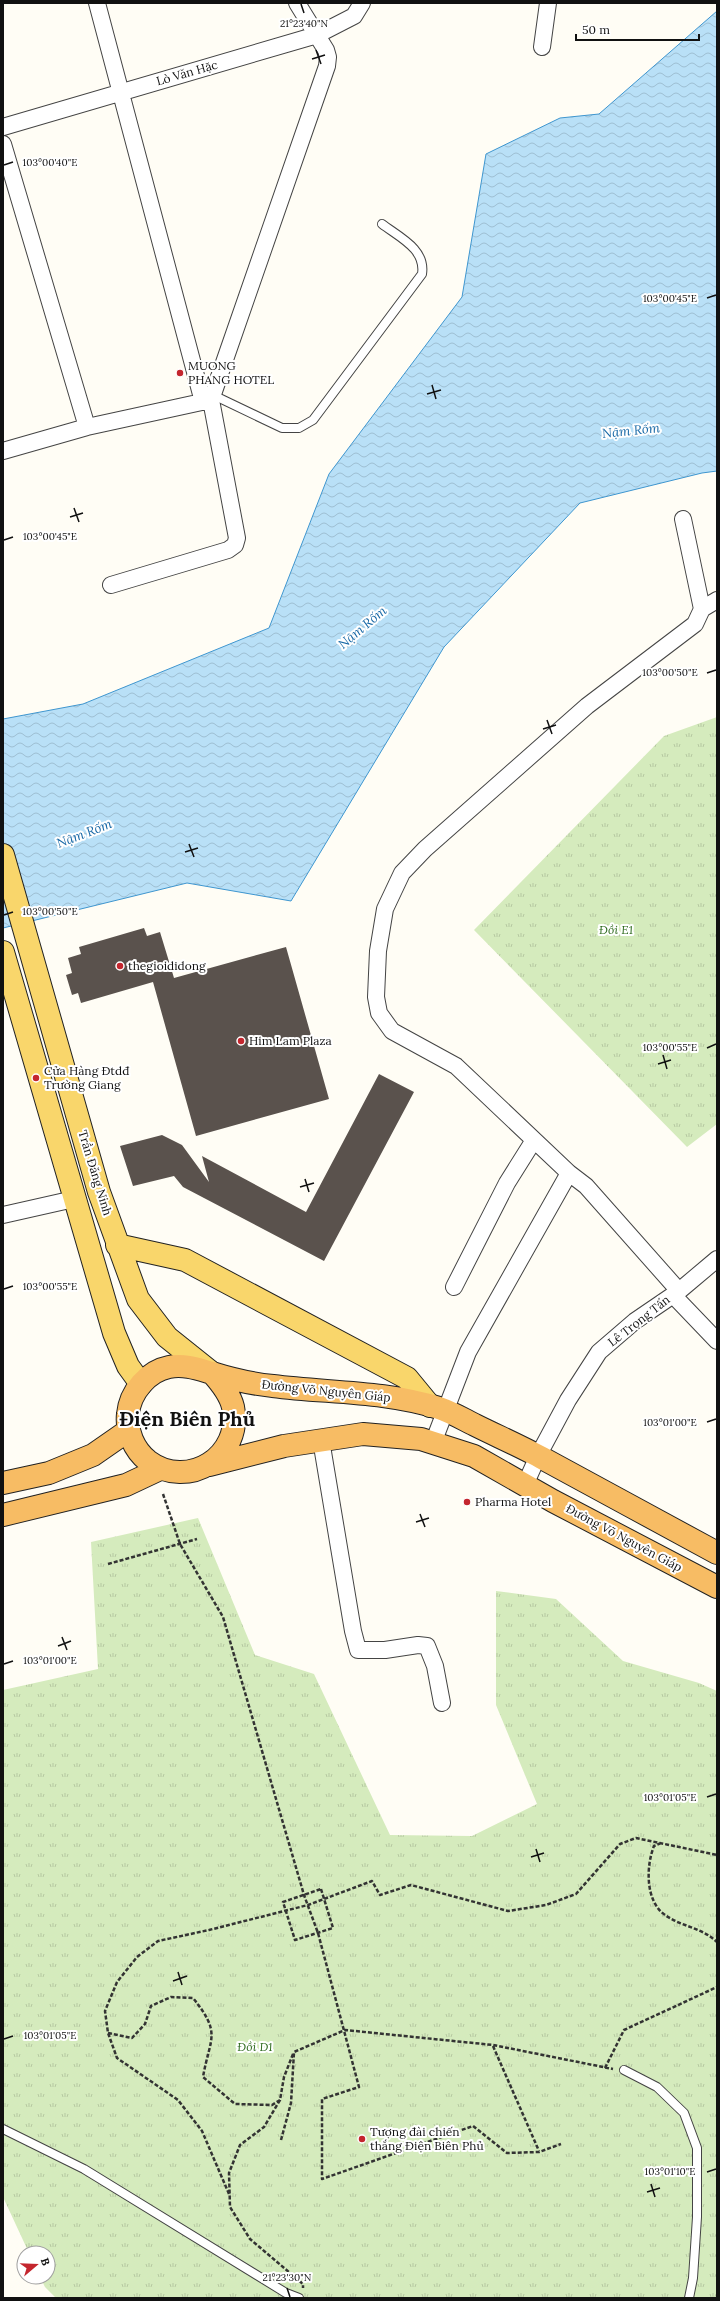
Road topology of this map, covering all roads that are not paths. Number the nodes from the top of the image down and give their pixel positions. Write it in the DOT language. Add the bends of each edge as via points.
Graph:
graph roads {
  1 [pos="97,3"];
  2 [pos="297,3"];
  3 [pos="362,3"];
  4 [pos="548,3"];
  5 [pos="317,35"];
  6 [pos="542,47"];
  7 [pos="121,92"];
  8 [pos="3,127"];
  9 [pos="3,144"];
  10 [pos="382,224"];
  11 [pos="209,399"];
  12 [pos="87,427"];
  13 [pos="3,451"];
  14 [pos="683,519"];
  15 [pos="111,585"];
  16 [pos="717,600"];
  17 [pos="702,609"];
  18 [pos="3,855"];
  19 [pos="3,952"];
  20 [pos="534,1140"];
  21 [pos="569,1174"];
  22 [pos="99,1192"];
  23 [pos="74,1199"];
  24 [pos="3,1215"];
  25 [pos="117,1245"];
  26 [pos="717,1259"];
  27 [pos="454,1287"];
  28 [pos="676,1293"];
  29 [pos="717,1341"];
  30 [pos="212,1374"];
  31 [pos="141,1384"];
  32 [pos="437,1408"];
  33 [pos="129,1430"];
  34 [pos="321,1440"];
  35 [pos="433,1443"];
  36 [pos="538,1456"];
  37 [pos="209,1465"];
  38 [pos="160,1469"];
  39 [pos="3,1482"];
  40 [pos="525,1485"];
  41 [pos="3,1515"];
  42 [pos="717,1553"];
  43 [pos="717,1587"];
  44 [pos="442,1703"];
  45 [pos="624,2070"];
  46 [pos="3,2129"];
  47 [pos="301,2295"];
  48 [pos="689,2298"];
  1 -- 7 [label="street"];
  2 -- 5 [label="street"];
  3 -- 5 [label="street, Lò Văn Hặc" via="354,16"];
  4 -- 6 [label="street"];
  5 -- 7 [label="street, Lò Văn Hặc"];
  5 -- 11 [label="street" via="326,50 327,66"];
  7 -- 8 [label="street, Lò Văn Hặc"];
  7 -- 11 [label="street"];
  9 -- 12 [label="street"];
  10 -- 11 [label="lane" via="419,253 423,264 422,274 313,420 299,428 282,428"];
  11 -- 12 [label="street"];
  11 -- 15 [label="street" via="237,538 235,545 228,550"];
  12 -- 13 [label="street"];
  14 -- 17 [label="street"];
  16 -- 17 [label="street"];
  17 -- 20 [label="street" via="691,628 588,706 425,849 402,873 385,909 378,950 376,997 379,1013 392,1030 456,1066"];
  18 -- 22 [label="main road, Trần Đăng Ninh"];
  19 -- 23 [label="main road"];
  20 -- 21 [label="street"];
  20 -- 27 [label="street" via="507,1183"];
  21 -- 28 [label="street" via="586,1186"];
  21 -- 32 [label="street"];
  22 -- 23 [label="main road"];
  22 -- 25 [label="main road, Trần Đăng Ninh"];
  23 -- 24 [label="street"];
  23 -- 31 [label="main road" via="114,1333 128,1366"];
  25 -- 30 [label="main road, Trần Đăng Ninh" via="138,1299 167,1336"];
  25 -- 32 [label="main road" via="185,1260 408,1378"];
  26 -- 28 [label="street, Lê Trọng Tấn"];
  28 -- 29 [label="street"];
  28 -- 36 [label="street, Lê Trọng Tấn" via="635,1321 599,1352 568,1400"];
  30 -- 31 [label="highway" via="184,1366 168,1367 153,1374"];
  30 -- 32 [label="highway, Đường Võ Nguyên Giáp" via="271,1386 348,1391"];
  30 -- 37 [label="highway" via="225,1389 235,1422 231,1439 222,1454"];
  31 -- 33 [label="highway" via="132,1398 128,1413"];
  32 -- 35 [label="street"];
  32 -- 36 [label="highway, Đường Võ Nguyên Giáp"];
  33 -- 38 [label="highway" via="135,1446 146,1460"];
  33 -- 39 [label="highway" via="86,1458 49,1473"];
  34 -- 35 [label="highway, Đường Võ Nguyên Giáp" via="363,1434 421,1439"];
  34 -- 37 [label="highway, Đường Võ Nguyên Giáp" via="284,1446"];
  34 -- 44 [label="street" via="358,1650 427,1646 435,1666"];
  35 -- 40 [label="highway, Đường Võ Nguyên Giáp" via="474,1456"];
  36 -- 40 [label="street, Lê Trọng Tấn"];
  36 -- 42 [label="highway, Đường Võ Nguyên Giáp"];
  37 -- 38 [label="highway" via="194,1472 177,1473"];
  38 -- 41 [label="highway" via="126,1485"];
  40 -- 43 [label="highway, Đường Võ Nguyên Giáp"];
  45 -- 48 [label="lane" via="657,2087 684,2113 697,2148 697,2217 693,2278"];
  46 -- 47 [label="lane" via="84,2169 286,2293"];
}
